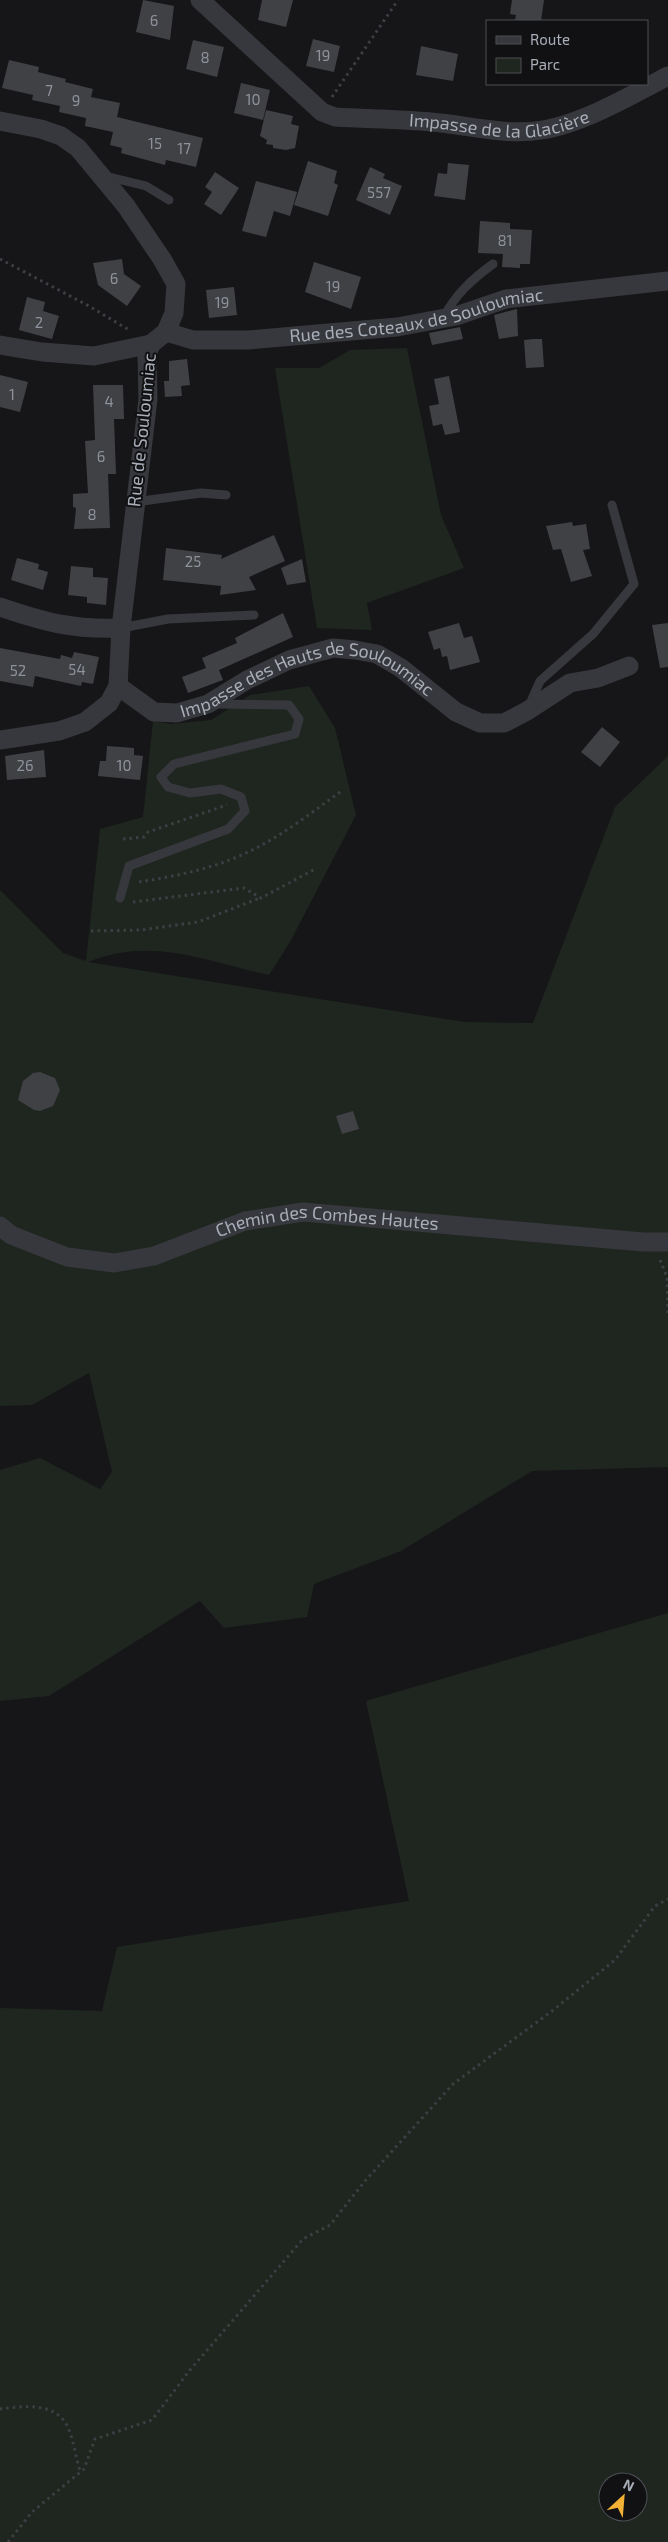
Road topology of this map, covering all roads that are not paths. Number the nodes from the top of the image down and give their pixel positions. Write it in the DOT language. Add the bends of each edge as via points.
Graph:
graph roads {
  1 [pos="200,0"];
  2 [pos="668,76"];
  3 [pos="0,121"];
  4 [pos="100,174"];
  5 [pos="169,200"];
  6 [pos="493,264"];
  7 [pos="668,281"];
  8 [pos="443,319"];
  9 [pos="166,332"];
  10 [pos="151,344"];
  11 [pos="0,345"];
  12 [pos="226,495"];
  13 [pos="135,502"];
  14 [pos="612,505"];
  15 [pos="0,607"];
  16 [pos="254,615"];
  17 [pos="121,628"];
  18 [pos="629,666"];
  19 [pos="118,686"];
  20 [pos="208,704"];
  21 [pos="527,711"];
  22 [pos="0,740"];
  23 [pos="120,898"];
  24 [pos="0,1226"];
  25 [pos="668,1242"];
  1 -- 2 [label="street, Impasse de la Glacière" via="322,112 335,117 431,122 514,131 540,130 570,122"];
  3 -- 4 [label="street, Rue de Souloumiac" via="61,136 78,148"];
  4 -- 5 [label="lane" via="146,186"];
  4 -- 9 [label="street, Rue de Souloumiac" via="131,213 176,284 174,313"];
  6 -- 8 [label="lane" via="454,298"];
  7 -- 8 [label="street, Rue des Coteaux de Souloumiac" via="506,299"];
  8 -- 9 [label="street, Rue des Coteaux de Souloumiac" via="397,327 248,340 193,340"];
  9 -- 10 [label="street, Rue de Souloumiac"];
  10 -- 11 [label="street" via="94,356"];
  10 -- 13 [label="street, Rue de Souloumiac" via="147,355 148,399"];
  12 -- 13 [label="lane" via="201,493"];
  13 -- 17 [label="street, Rue de Souloumiac"];
  14 -- 21 [label="lane" via="634,584 593,634 540,681"];
  15 -- 17 [label="street" via="51,624 90,630"];
  16 -- 17 [label="lane" via="168,619"];
  17 -- 19 [label="street, Rue de Souloumiac"];
  18 -- 21 [label="street, Impasse des Hauts de Souloumiac" via="598,678 570,683"];
  19 -- 20 [label="street, Impasse des Hauts de Souloumiac" via="154,712 177,713"];
  19 -- 22 [label="street" via="109,703 85,722 60,731"];
  20 -- 21 [label="street, Impasse des Hauts de Souloumiac" via="289,660 333,648 377,654 401,668 456,712 480,723 504,723"];
  20 -- 23 [label="lane" via="289,705 299,719 295,734 174,764 161,777 168,788 190,793 221,789 241,797 244,811 228,829 129,866"];
  24 -- 25 [label="street, Chemin des Combes Hautes" via="11,1235 67,1257 114,1263 154,1256 245,1221 303,1212"];
}
